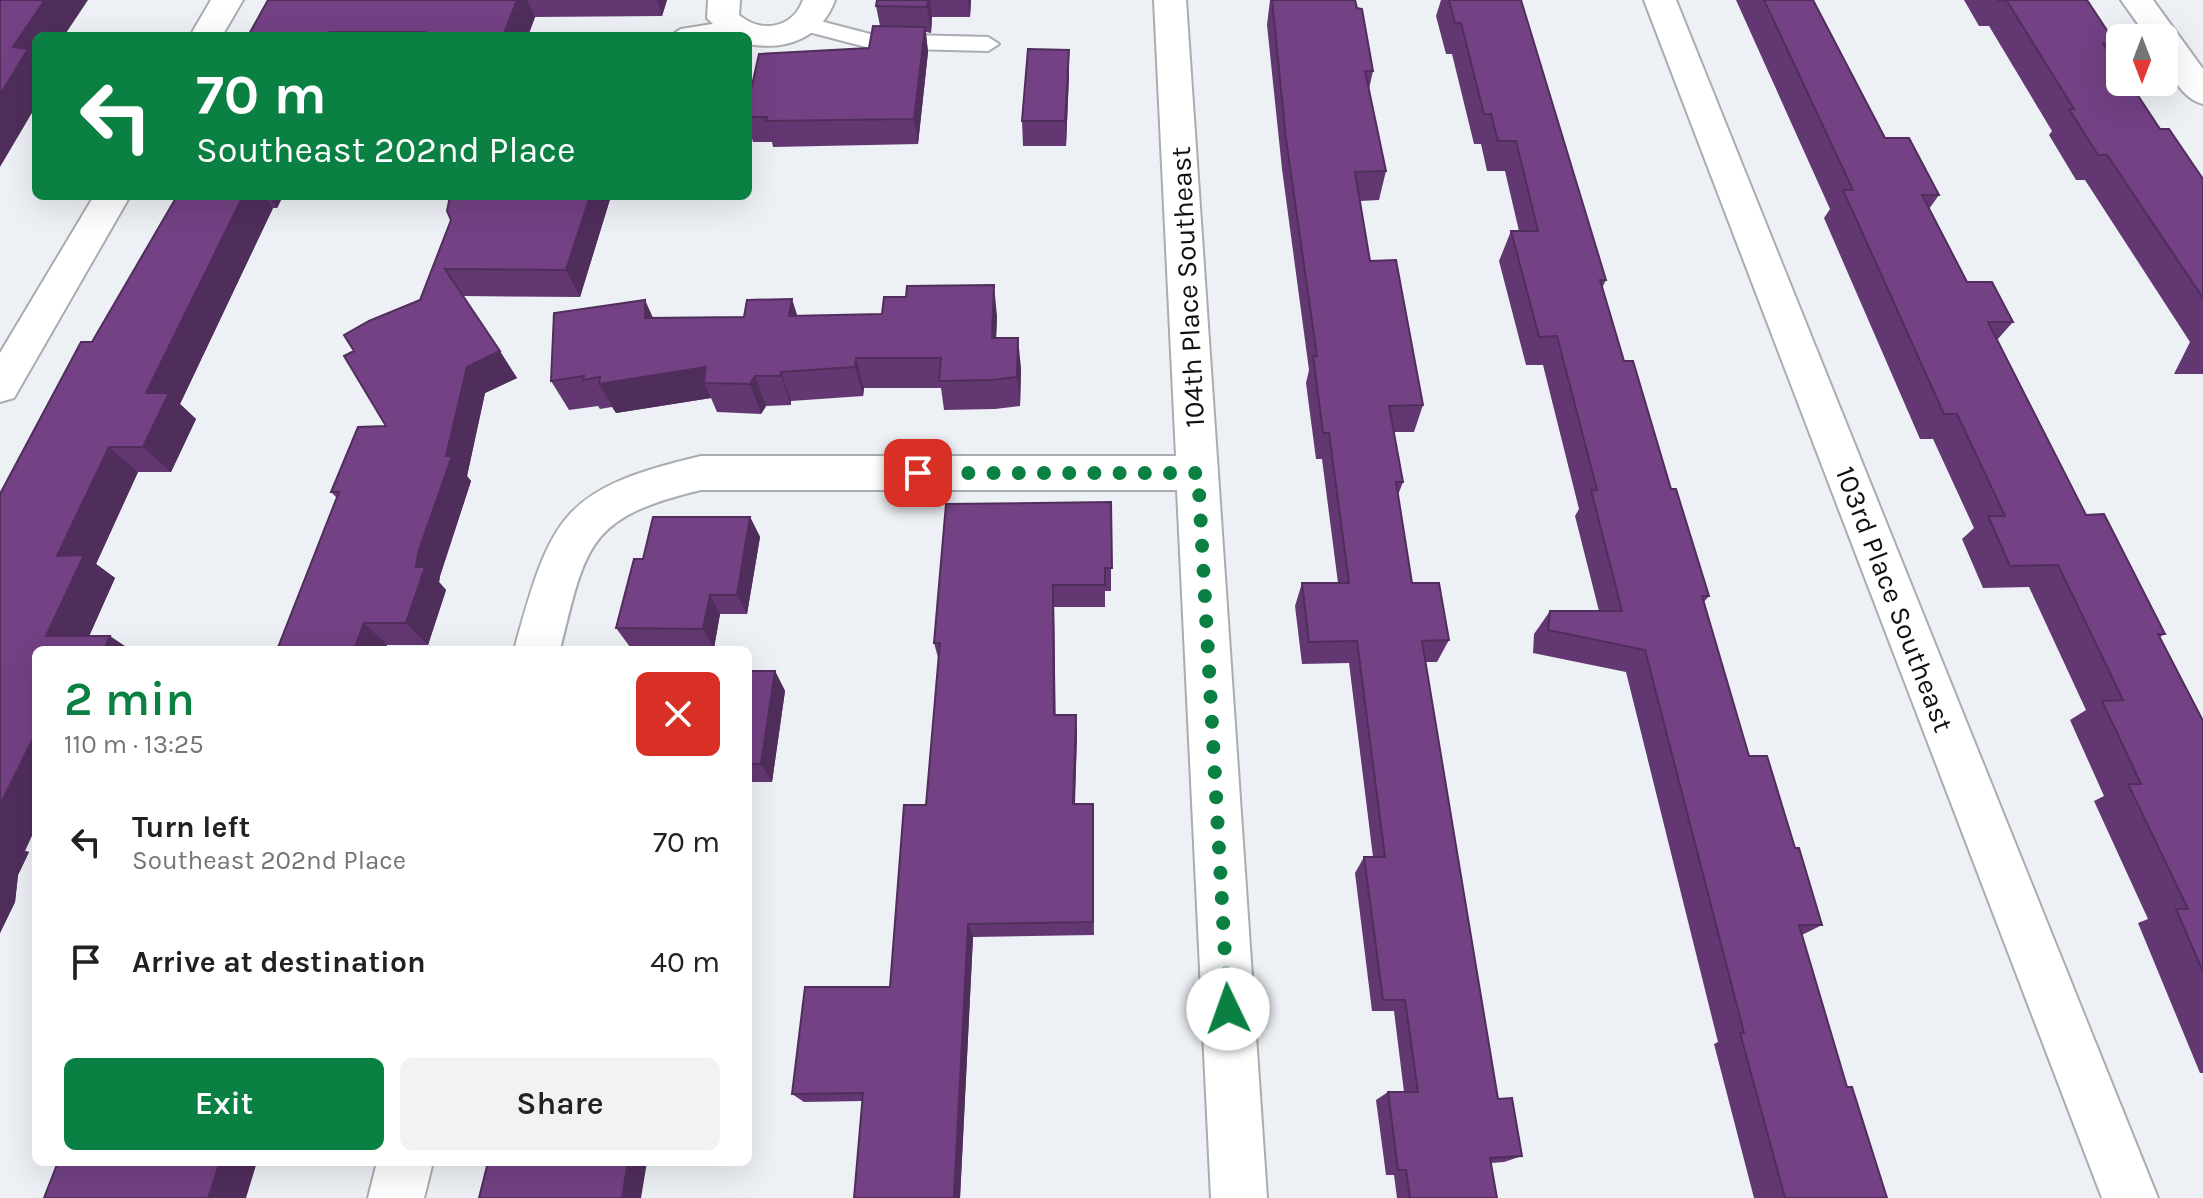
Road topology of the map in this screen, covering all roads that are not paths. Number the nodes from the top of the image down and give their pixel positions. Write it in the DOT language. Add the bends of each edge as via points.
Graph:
graph roads {
  1 [pos="227,0"];
  2 [pos="1170,0"];
  3 [pos="1660,0"];
  4 [pos="2137,0"];
  5 [pos="812,12"];
  6 [pos="728,14"];
  7 [pos="2154,24"];
  8 [pos="208,32"];
  9 [pos="690,32"];
  10 [pos="988,44"];
  11 [pos="2178,58"];
  12 [pos="2203,93"];
  13 [pos="110,200"];
  14 [pos="0,387"];
  15 [pos="1198,473"];
  16 [pos="538,646"];
  17 [pos="404,1166"];
  18 [pos="396,1198"];
  19 [pos="1239,1198"];
  20 [pos="2130,1198"];
  1 -- 8 [label="street"];
  2 -- 15 [label="street, 104th Place Southeast"];
  3 -- 20 [label="street, 103rd Place Southeast"];
  4 -- 7 [label="street"];
  5 -- 6 [label="street" via="783,34 764,37"];
  5 -- 10 [label="lane" via="870,41"];
  6 -- 9 [label="lane"];
  11 -- 12 [label="street"];
  13 -- 14 [label="street"];
  15 -- 16 [label="street" via="701,473 653,484 605,506 577,535 553,591"];
  15 -- 19 [label="street, 104th Place Southeast"];
  17 -- 18 [label="street"];
}
